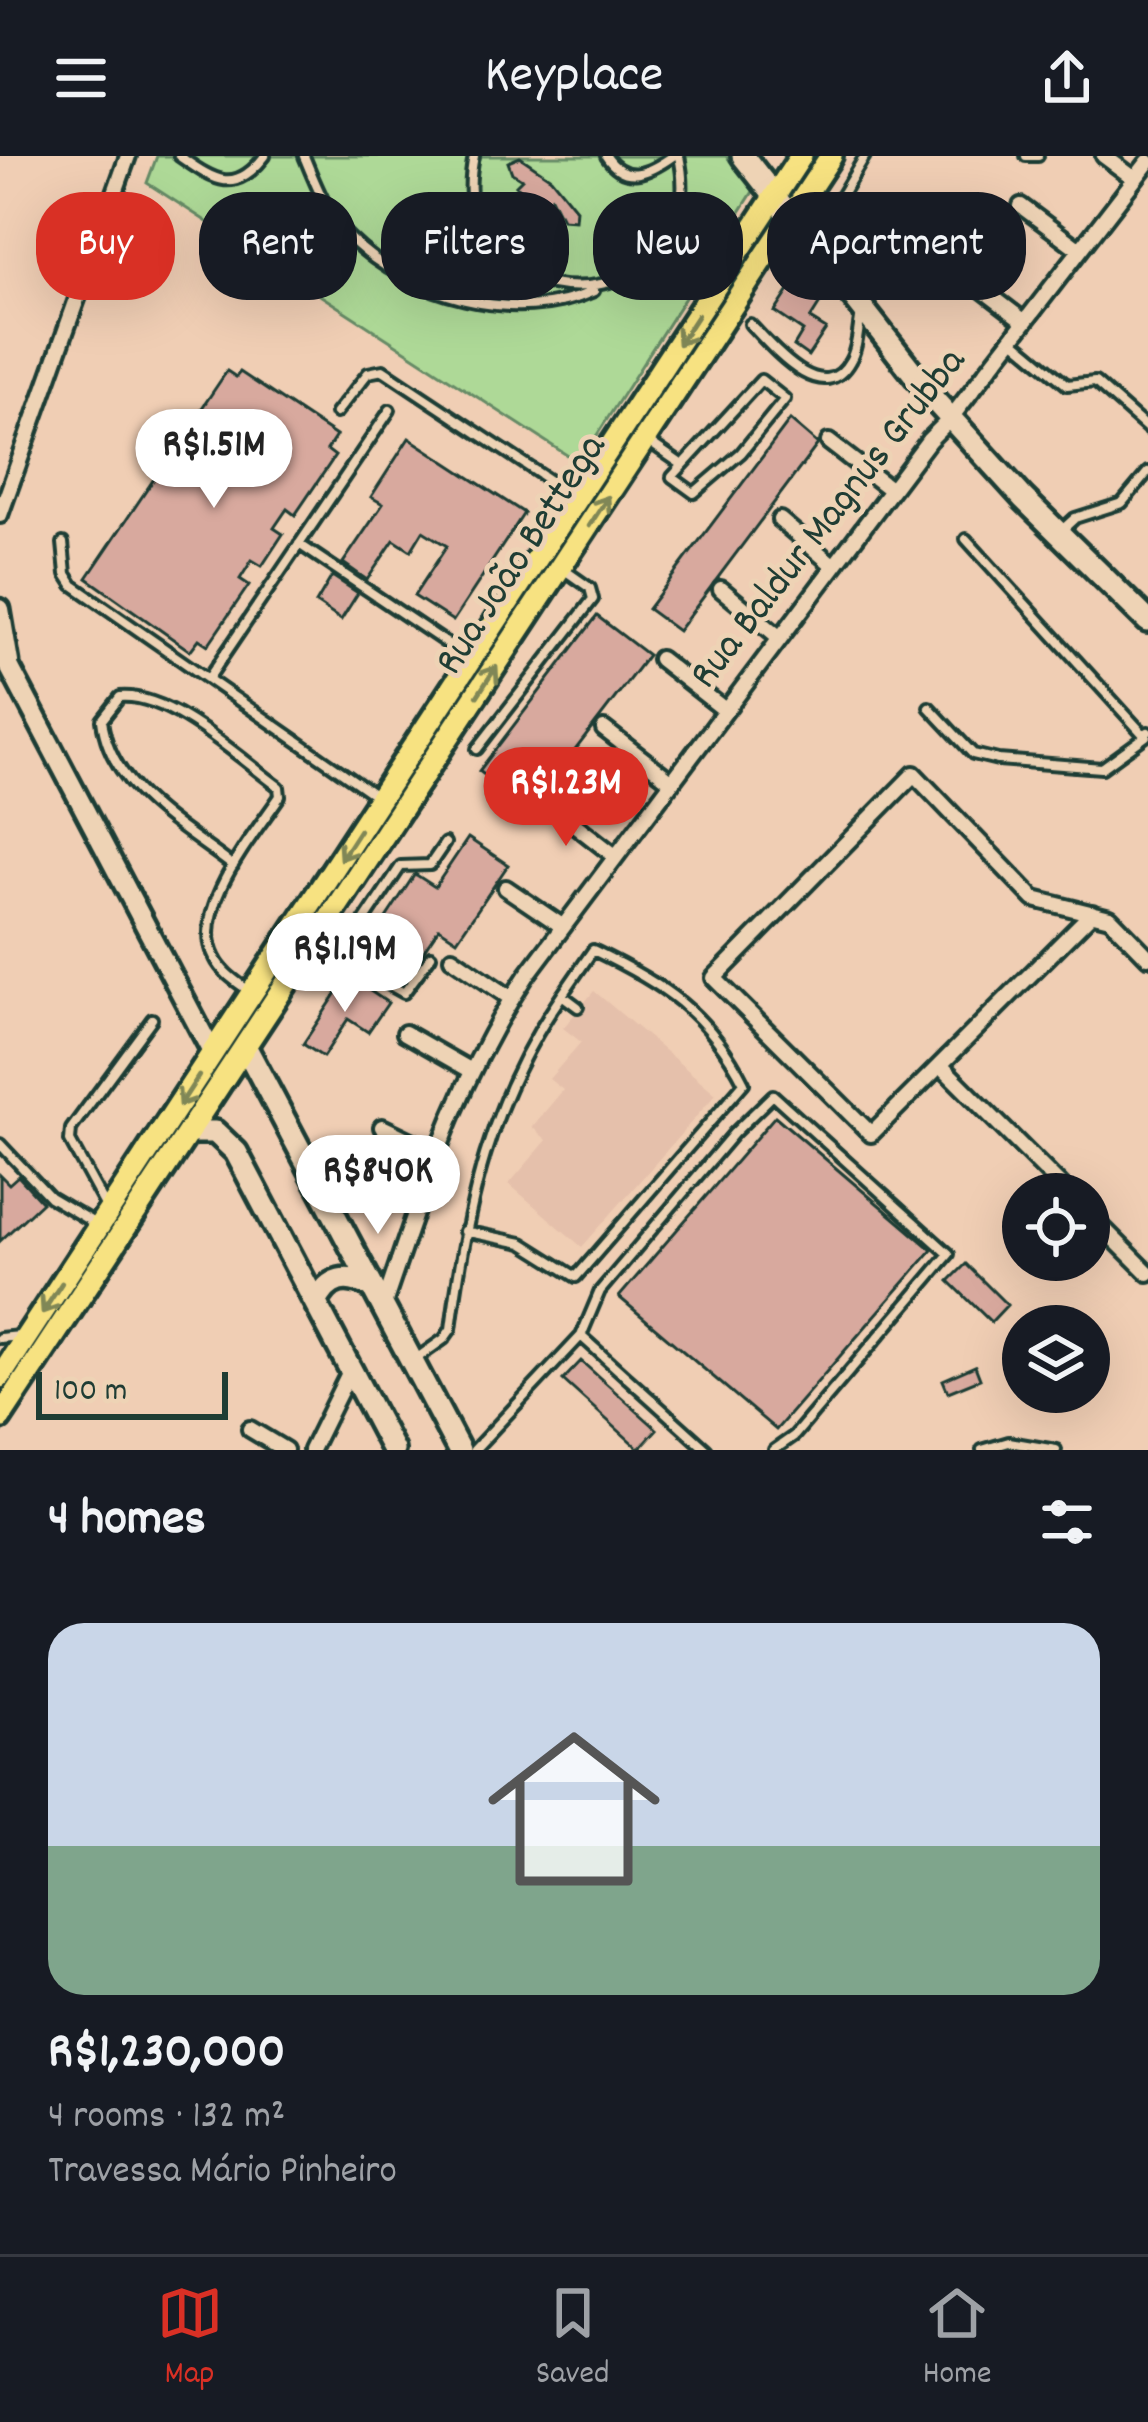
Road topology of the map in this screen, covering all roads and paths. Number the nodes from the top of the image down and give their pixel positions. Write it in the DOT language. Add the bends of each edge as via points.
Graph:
graph roads {
  1 [pos="128,156"];
  2 [pos="179,156"];
  3 [pos="265,156"];
  4 [pos="304,156"];
  5 [pos="474,156"];
  6 [pos="606,156"];
  7 [pos="676,156"];
  8 [pos="743,156"];
  9 [pos="801,156"];
  10 [pos="831,156"];
  11 [pos="866,156"];
  12 [pos="1026,156"];
  13 [pos="1038,156"];
  14 [pos="1104,156"];
  15 [pos="1148,162"];
  16 [pos="1142,184"];
  17 [pos="682,192"];
  18 [pos="771,192"];
  19 [pos="780,192"];
  20 [pos="808,192"];
  21 [pos="844,192"];
  22 [pos="1026,209"];
  23 [pos="767,212"];
  24 [pos="1080,250"];
  25 [pos="767,256"];
  26 [pos="593,287"];
  27 [pos="593,291"];
  28 [pos="855,300"];
  29 [pos="995,300"];
  30 [pos="862,309"];
  31 [pos="1025,322"];
  32 [pos="750,323"];
  33 [pos="1012,339"];
  34 [pos="390,410"];
  35 [pos="336,412"];
  36 [pos="950,419"];
  37 [pos="1148,429"];
  38 [pos="646,440"];
  39 [pos="829,442"];
  40 [pos="681,464"];
  41 [pos="1148,472"];
  42 [pos="891,490"];
  43 [pos="578,499"];
  44 [pos="0,515"];
  45 [pos="780,520"];
  46 [pos="1058,533"];
  47 [pos="966,539"];
  48 [pos="63,543"];
  49 [pos="299,544"];
  50 [pos="834,566"];
  51 [pos="562,568"];
  52 [pos="721,589"];
  53 [pos="506,607"];
  54 [pos="0,609"];
  55 [pos="527,620"];
  56 [pos="1148,621"];
  57 [pos="491,631"];
  58 [pos="780,638"];
  59 [pos="512,644"];
  60 [pos="5,658"];
  61 [pos="660,659"];
  62 [pos="472,660"];
  63 [pos="208,679"];
  64 [pos="929,706"];
  65 [pos="725,710"];
  66 [pos="604,729"];
  67 [pos="1147,735"];
  68 [pos="478,748"];
  69 [pos="671,781"];
  70 [pos="380,799"];
  71 [pos="547,803"];
  72 [pos="446,843"];
  73 [pos="615,856"];
  74 [pos="233,866"];
  75 [pos="506,888"];
  76 [pos="1092,914"];
  77 [pos="562,926"];
  78 [pos="315,943"];
  79 [pos="431,956"];
  80 [pos="340,957"];
  81 [pos="1148,957"];
  82 [pos="452,958"];
  83 [pos="252,993"];
  84 [pos="562,995"];
  85 [pos="512,998"];
  86 [pos="272,1007"];
  87 [pos="578,1007"];
  88 [pos="152,1018"];
  89 [pos="405,1033"];
  90 [pos="246,1048"];
  91 [pos="213,1054"];
  92 [pos="940,1065"];
  93 [pos="470,1070"];
  94 [pos="382,1127"];
  95 [pos="190,1132"];
  96 [pos="0,1144"];
  97 [pos="436,1153"];
  98 [pos="1048,1173"];
  99 [pos="104,1219"];
  100 [pos="464,1231"];
  101 [pos="1110,1235"];
  102 [pos="122,1236"];
  103 [pos="1148,1274"];
  104 [pos="377,1297"];
  105 [pos="316,1303"];
  106 [pos="27,1336"];
  107 [pos="580,1336"];
  108 [pos="0,1338"];
  109 [pos="412,1362"];
  110 [pos="351,1369"];
  111 [pos="0,1377"];
  112 [pos="0,1418"];
  113 [pos="250,1429"];
  114 [pos="285,1450"];
  115 [pos="311,1450"];
  116 [pos="393,1450"];
  117 [pos="459,1450"];
  118 [pos="474,1450"];
  119 [pos="706,1450"];
  120 [pos="774,1450"];
  121 [pos="982,1450"];
  122 [pos="1056,1450"];
  1 -- 44 [label="street"];
  2 -- 3 [label="lane" via="227,181 252,172"];
  4 -- 27 [label="lane" via="346,235 378,262 442,292 478,305 569,302"];
  5 -- 26 [label="lane" via="472,204 498,255 548,285"];
  6 -- 7 [label="lane" via="634,175"];
  7 -- 17 [label="lane"];
  8 -- 18 [label="main road"];
  9 -- 19 [label="main road, Rua João Bettega"];
  10 -- 20 [label="main road, Rua João Bettega"];
  11 -- 21 [label="lane"];
  12 -- 13 [label="lane"];
  14 -- 16 [label="street"];
  15 -- 16 [label="street, Rua Baldur Magnus Grubba"];
  16 -- 24 [label="street, Rua Baldur Magnus Grubba"];
  22 -- 24 [label="street"];
  23 -- 43 [label="main road, Rua João Bettega, one-way"];
  24 -- 31 [label="street, Rua Baldur Magnus Grubba"];
  25 -- 38 [label="main road, Rua João Bettega"];
  28 -- 30 [label="main road"];
  29 -- 31 [label="street"];
  30 -- 32 [label="lane" via="848,366 823,380 806,376"];
  30 -- 36 [label="main road"];
  31 -- 33 [label="street, Rua Baldur Magnus Grubba"];
  33 -- 36 [label="street, Rua Baldur Magnus Grubba"];
  33 -- 37 [label="lane" via="1067,385 1095,382"];
  34 -- 49 [label="lane"];
  35 -- 43 [label="lane" via="368,373 383,370"];
  36 -- 42 [label="street, Rua Baldur Magnus Grubba"];
  36 -- 46 [label="main road"];
  38 -- 40 [label="lane"];
  51 -- 38 [label="main road, Rua João Bettega, one-way"];
  39 -- 42 [label="street"];
  40 -- 40 [label="lane" via="672,476 694,493 742,453 785,399 761,380"];
  41 -- 46 [label="lane" via="1122,503 1075,518"];
  42 -- 50 [label="street, Rua Baldur Magnus Grubba"];
  43 -- 53 [label="main road, Rua João Bettega"];
  45 -- 50 [label="street"];
  46 -- 56 [label="main road"];
  47 -- 67 [label="lane"];
  48 -- 63 [label="lane" via="73,585"];
  49 -- 62 [label="lane"];
  49 -- 63 [label="lane"];
  50 -- 58 [label="street, Rua Baldur Magnus Grubba"];
  51 -- 55 [label="main road, Rua João Bettega"];
  51 -- 68 [label="lane" via="593,599"];
  52 -- 58 [label="street"];
  53 -- 55 [label="main road"];
  53 -- 57 [label="main road, Rua João Bettega"];
  54 -- 60 [label="street"];
  55 -- 59 [label="main road, Rua João Bettega"];
  57 -- 59 [label="main road"];
  57 -- 62 [label="main road, Rua João Bettega"];
  58 -- 65 [label="street, Rua Baldur Magnus Grubba"];
  78 -- 59 [label="main road, Rua João Bettega, one-way"];
  60 -- 91 [label="street"];
  61 -- 65 [label="street"];
  62 -- 70 [label="main road, Rua João Bettega"];
  63 -- 70 [label="lane"];
  64 -- 67 [label="lane" via="973,754 998,760 1102,768"];
  65 -- 69 [label="street, Rua Baldur Magnus Grubba"];
  66 -- 69 [label="street"];
  69 -- 73 [label="street, Rua Baldur Magnus Grubba"];
  70 -- 83 [label="main road, Rua João Bettega, one-way"];
  71 -- 73 [label="street"];
  72 -- 80 [label="lane" via="430,865 401,866"];
  73 -- 77 [label="street, Rua Baldur Magnus Grubba"];
  74 -- 74 [label="lane" via="135,789 110,754 102,720 120,698 154,701 278,787 280,796"];
  74 -- 83 [label="lane" via="210,912 209,942 219,966"];
  75 -- 77 [label="street"];
  76 -- 81 [label="street" via="1110,918"];
  76 -- 92 [label="street"];
  76 -- 92 [label="street" via="1034,899 914,775 714,978 871,1134"];
  77 -- 85 [label="street, Rua Baldur Magnus Grubba"];
  78 -- 80 [label="lane"];
  78 -- 86 [label="main road, Rua João Bettega"];
  79 -- 80 [label="lane" via="406,993"];
  82 -- 85 [label="street"];
  83 -- 86 [label="main road"];
  83 -- 91 [label="main road, Rua João Bettega"];
  84 -- 87 [label="lane"];
  84 -- 100 [label="lane" via="498,1116"];
  84 -- 100 [label="lane" via="592,950 654,979 725,1046 744,1083 576,1276 522,1243"];
  85 -- 93 [label="street, Rua Baldur Magnus Grubba"];
  86 -- 90 [label="main road, Rua João Bettega"];
  88 -- 99 [label="lane" via="70,1135"];
  89 -- 93 [label="street"];
  90 -- 95 [label="main road, Rua João Bettega"];
  90 -- 104 [label="main road"];
  91 -- 99 [label="main road, Rua João Bettega, one-way"];
  92 -- 98 [label="street"];
  93 -- 97 [label="street, Rua Baldur Magnus Grubba"];
  94 -- 97 [label="street"];
  95 -- 102 [label="main road, Rua João Bettega"];
  95 -- 105 [label="main road" via="215,1132 236,1152"];
  96 -- 99 [label="lane" via="50,1197"];
  97 -- 104 [label="street, Rua Baldur Magnus Grubba"];
  99 -- 102 [label="main road"];
  99 -- 106 [label="main road, Rua João Bettega, one-way"];
  100 -- 109 [label="lane" via="451,1329"];
  101 -- 103 [label="street"];
  102 -- 112 [label="main road, Rua João Bettega"];
  104 -- 105 [label="main road" via="356,1279 335,1280"];
  104 -- 109 [label="main road"];
  105 -- 110 [label="main road"];
  106 -- 108 [label="lane"];
  106 -- 111 [label="main road, Rua João Bettega"];
  107 -- 118 [label="lane"];
  107 -- 119 [label="lane"];
  107 -- 120 [label="lane" via="600,1291 773,1095 949,1254"];
  109 -- 117 [label="main road"];
  110 -- 115 [label="street"];
  110 -- 116 [label="main road"];
  113 -- 114 [label="street"];
  121 -- 122 [label="lane" via="1009,1442"];
}
